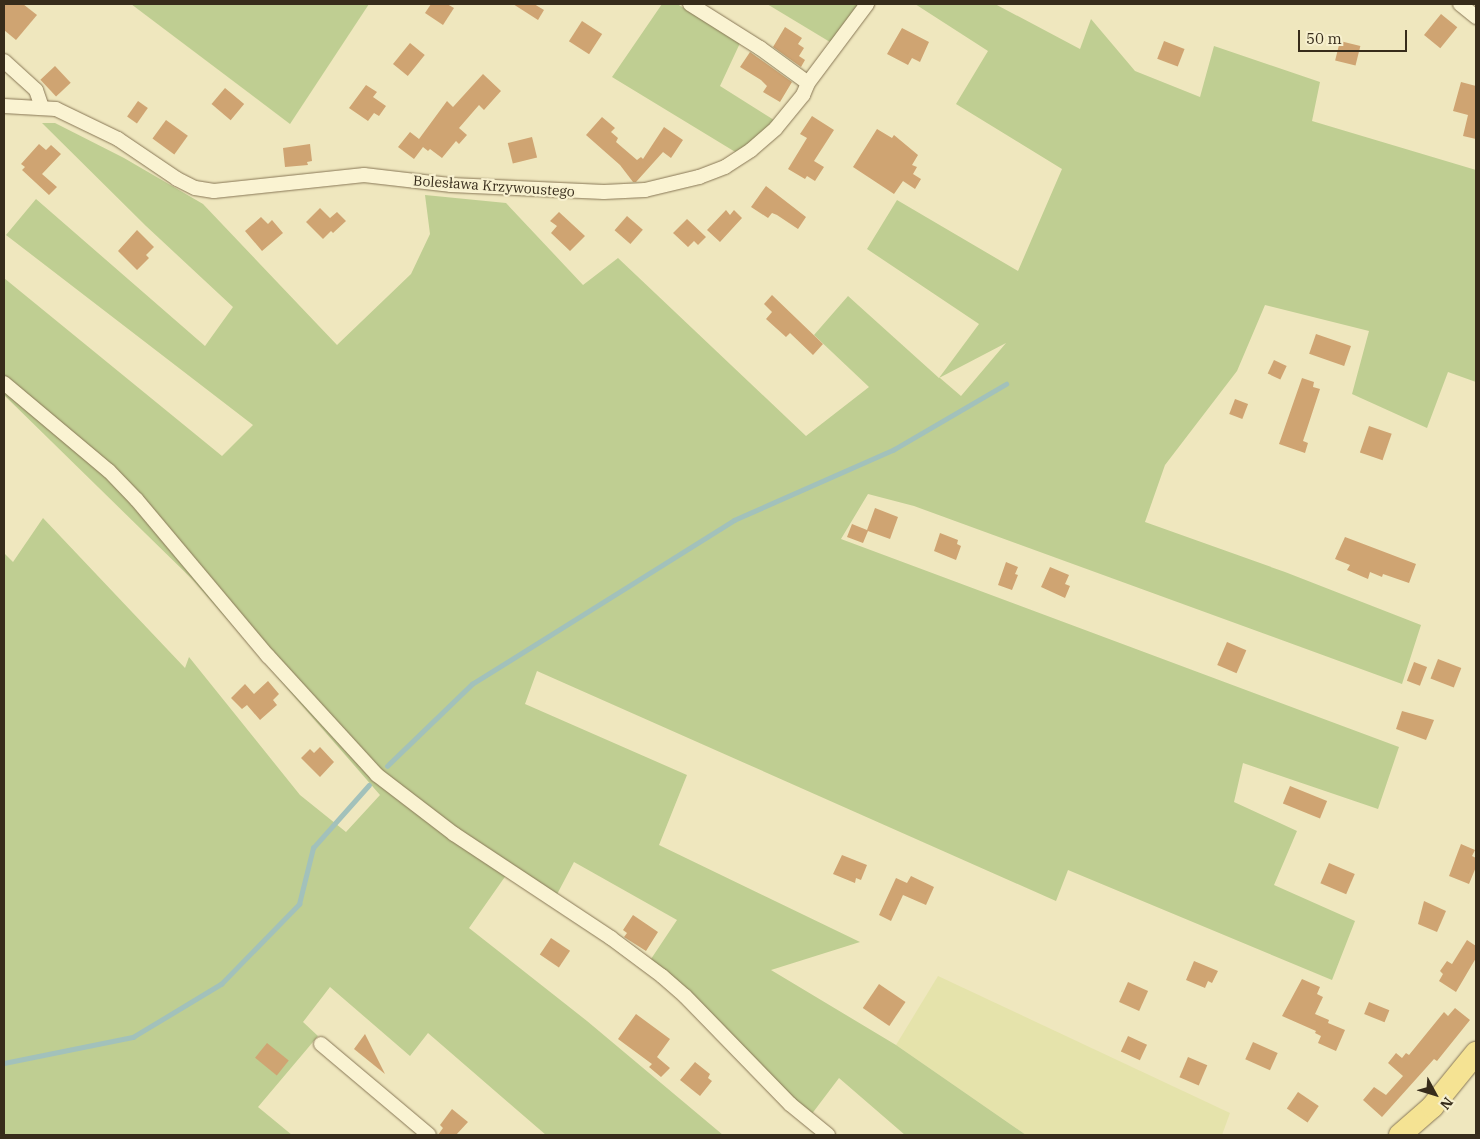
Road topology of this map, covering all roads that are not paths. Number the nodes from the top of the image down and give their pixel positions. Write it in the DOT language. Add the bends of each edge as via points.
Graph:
graph roads {
  1 [pos="690,4"];
  2 [pos="867,4"];
  3 [pos="1460,4"];
  4 [pos="1476,17"];
  5 [pos="4,61"];
  6 [pos="808,83"];
  7 [pos="4,106"];
  8 [pos="42,107"];
  9 [pos="4,383"];
  10 [pos="321,1044"];
  11 [pos="1476,1053"];
  12 [pos="429,1135"];
  13 [pos="828,1135"];
  14 [pos="1400,1135"];
  1 -- 6 [label="street"];
  2 -- 6 [label="street, Bolesława Krzywoustego"];
  3 -- 4 [label="street"];
  5 -- 8 [label="street" via="36,90"];
  6 -- 8 [label="street, Bolesława Krzywoustego" via="803,95 776,128 751,150 725,166 699,177 645,190 604,192 451,186 364,174 214,191 195,188 118,139 56,108"];
  7 -- 8 [label="street, Bolesława Krzywoustego"];
  9 -- 13 [label="street" via="109,472 137,500 268,656 377,775 454,834 611,938 662,976 790,1104"];
  10 -- 12 [label="street"];
  11 -- 14 [label="main road" via="1432,1106"];
}
